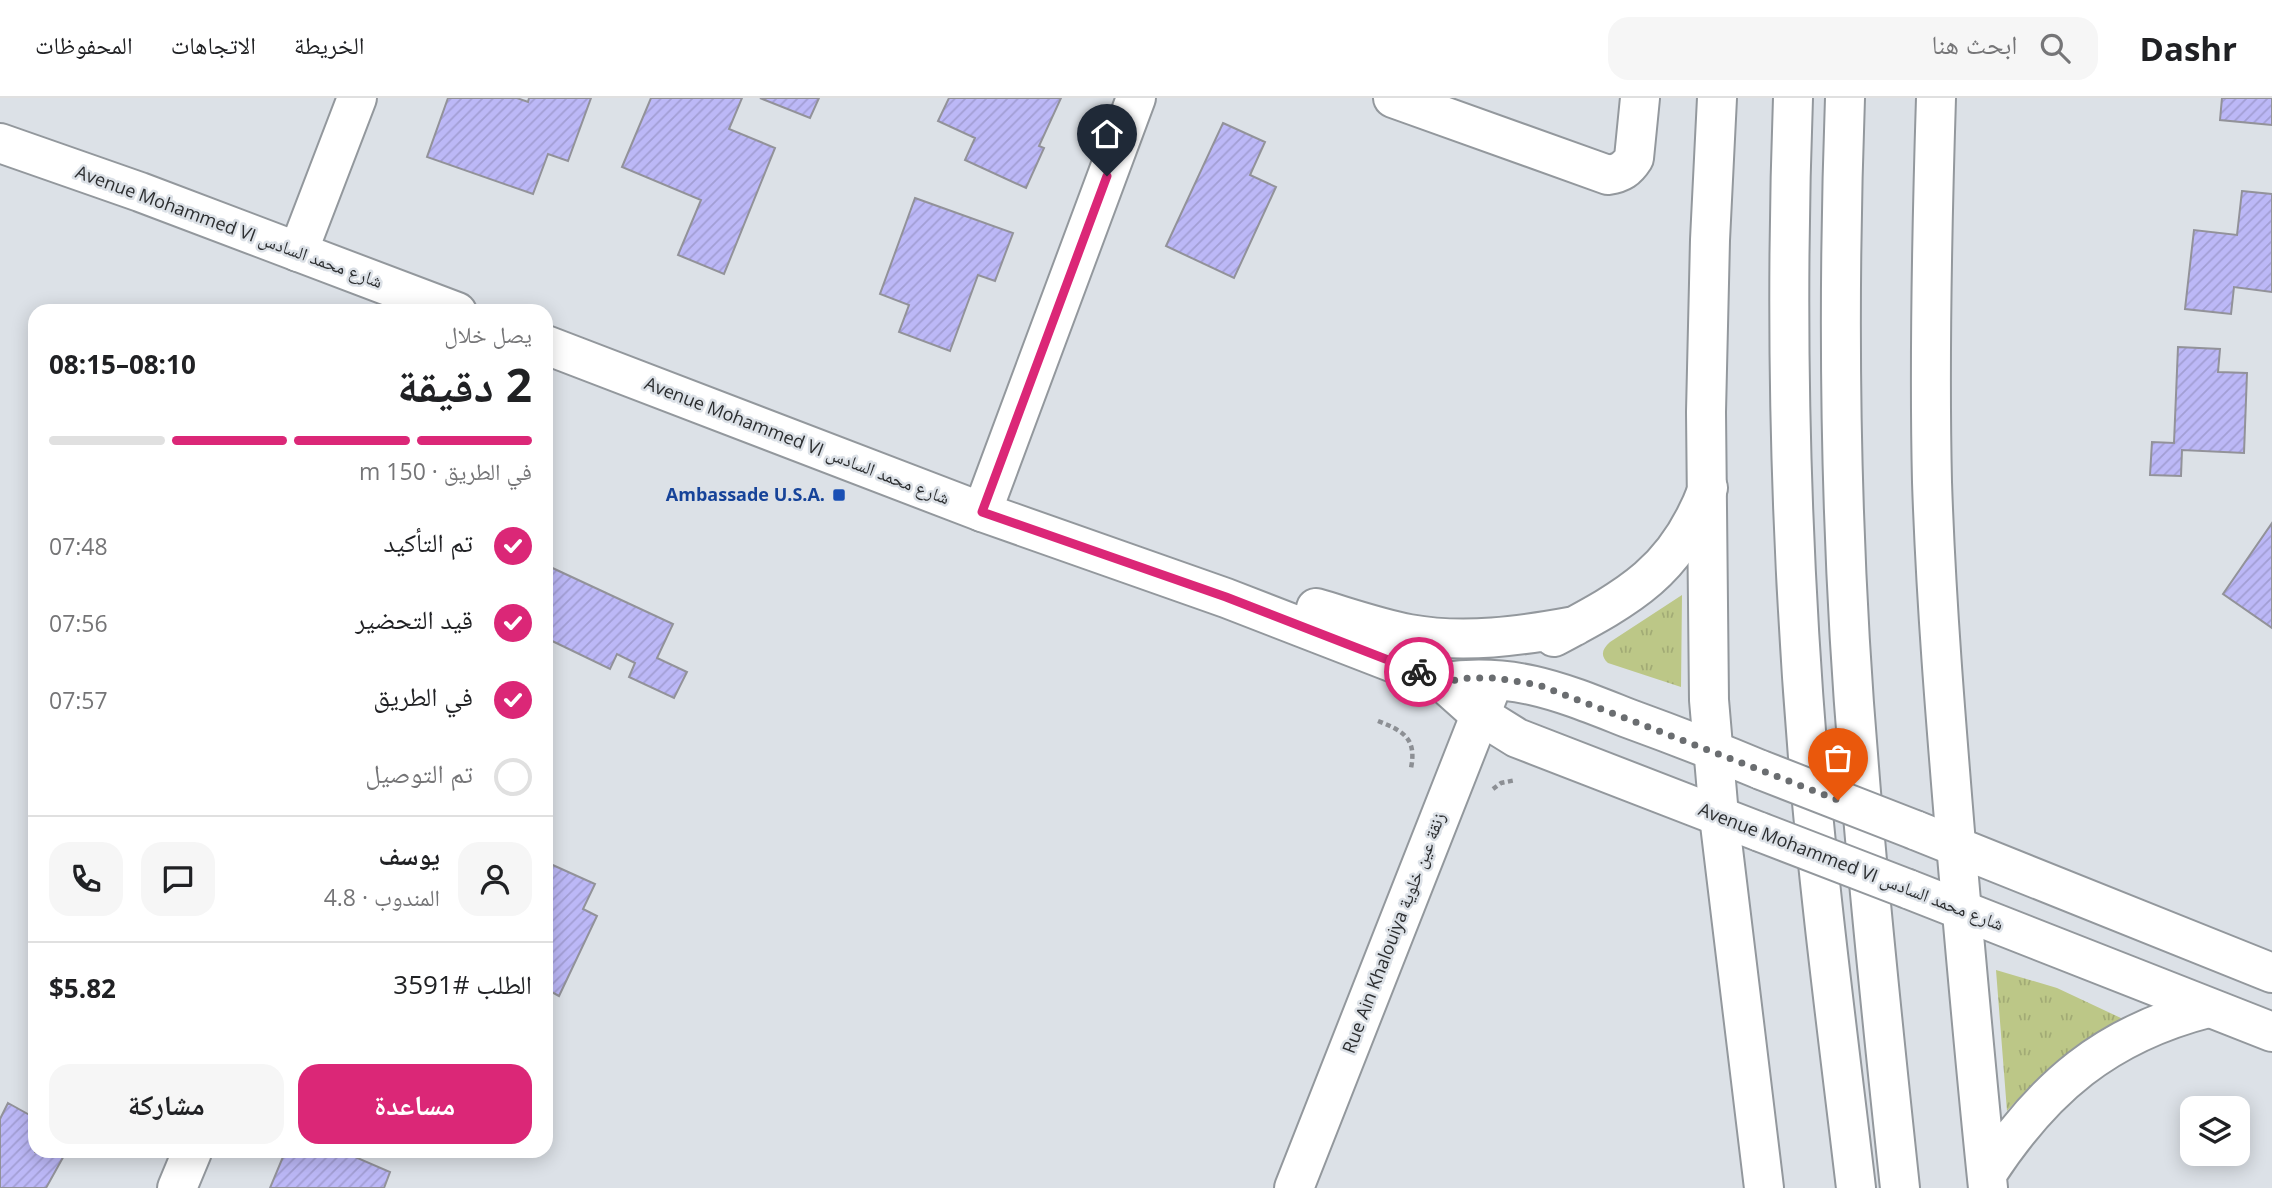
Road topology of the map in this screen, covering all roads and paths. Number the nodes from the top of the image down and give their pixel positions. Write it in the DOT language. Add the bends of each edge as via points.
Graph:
graph roads {
  1 [pos="357,98"];
  2 [pos="1136,98"];
  3 [pos="1393,98"];
  4 [pos="1640,98"];
  5 [pos="1717,98"];
  6 [pos="1793,98"];
  7 [pos="1845,98"];
  8 [pos="1936,98"];
  9 [pos="0,143"];
  10 [pos="298,252"];
  11 [pos="436,304"];
  12 [pos="553,348"];
  13 [pos="1708,488"];
  14 [pos="982,512"];
  15 [pos="1226,597"];
  16 [pos="1575,626"];
  17 [pos="1495,678"];
  18 [pos="1443,682"];
  19 [pos="1480,715"];
  20 [pos="1378,721"];
  21 [pos="1713,751"];
  22 [pos="1411,768"];
  23 [pos="1518,780"];
  24 [pos="1488,799"];
  25 [pos="1719,816"];
  26 [pos="1956,845"];
  27 [pos="1960,910"];
  28 [pos="2272,973"];
  29 [pos="2208,1008"];
  30 [pos="2272,1032"];
  31 [pos="190,1158"];
  32 [pos="1987,1181"];
  33 [pos="177,1188"];
  34 [pos="1294,1188"];
  35 [pos="1763,1188"];
  36 [pos="1856,1188"];
  37 [pos="1900,1188"];
  1 -- 10 [label="main road"];
  2 -- 14 [label="main road"];
  3 -- 4 [label="main road" via="1608,175 1619,173 1634,158"];
  5 -- 13 [label="main road" via="1710,240"];
  6 -- 36 [label="main road" via="1790,387 1797,582 1808,757"];
  7 -- 37 [label="main road" via="1841,380 1847,573 1858,765"];
  8 -- 26 [label="main road" via="1932,482"];
  9 -- 10 [label="main road, Avenue Mohammed VI شارع محمد السادس"];
  10 -- 11 [label="main road, Avenue Mohammed VI شارع محمد السادس"];
  12 -- 14 [label="main road, Avenue Mohammed VI شارع محمد السادس"];
  13 -- 16 [label="main road" via="1690,530 1664,565 1647,581"];
  13 -- 21 [label="main road"];
  14 -- 15 [label="main road, Avenue Mohammed VI شارع محمد السادس"];
  15 -- 16 [label="main road" via="1275,596 1411,634 1466,639"];
  15 -- 18 [label="main road, Avenue Mohammed VI شارع محمد السادس"];
  16 -- 17 [label="main road" via="1516,658"];
  17 -- 18 [label="main road, Avenue Mohammed VI شارع محمد السادس"];
  17 -- 19 [label="main road, Rue Ain Khalouiya زنقة عين خلوية"];
  17 -- 21 [label="main road, Avenue Mohammed VI شارع محمد السادس" via="1560,692"];
  18 -- 19 [label="main road, Avenue Mohammed VI شارع محمد السادس"];
  19 -- 25 [label="main road, Avenue Mohammed VI شارع محمد السادس" via="1538,747"];
  19 -- 34 [label="main road, Rue Ain Khalouiya زنقة عين خلوية"];
  20 -- 22 [label="path" via="1404,734 1414,756"];
  21 -- 25 [label="main road"];
  21 -- 26 [label="main road, Avenue Mohammed VI شارع محمد السادس, bridge"];
  23 -- 24 [label="path" via="1494,787"];
  25 -- 27 [label="main road, Avenue Mohammed VI شارع محمد السادس, bridge"];
  25 -- 35 [label="main road"];
  26 -- 27 [label="main road"];
  26 -- 28 [label="main road, Avenue Mohammed VI شارع محمد السادس"];
  27 -- 29 [label="main road, Avenue Mohammed VI شارع محمد السادس"];
  27 -- 32 [label="main road"];
  29 -- 30 [label="main road, Avenue Mohammed VI شارع محمد السادس"];
  29 -- 32 [label="main road" via="2138,1032 2082,1066 2029,1115"];
  31 -- 33 [label="main road"];
}
